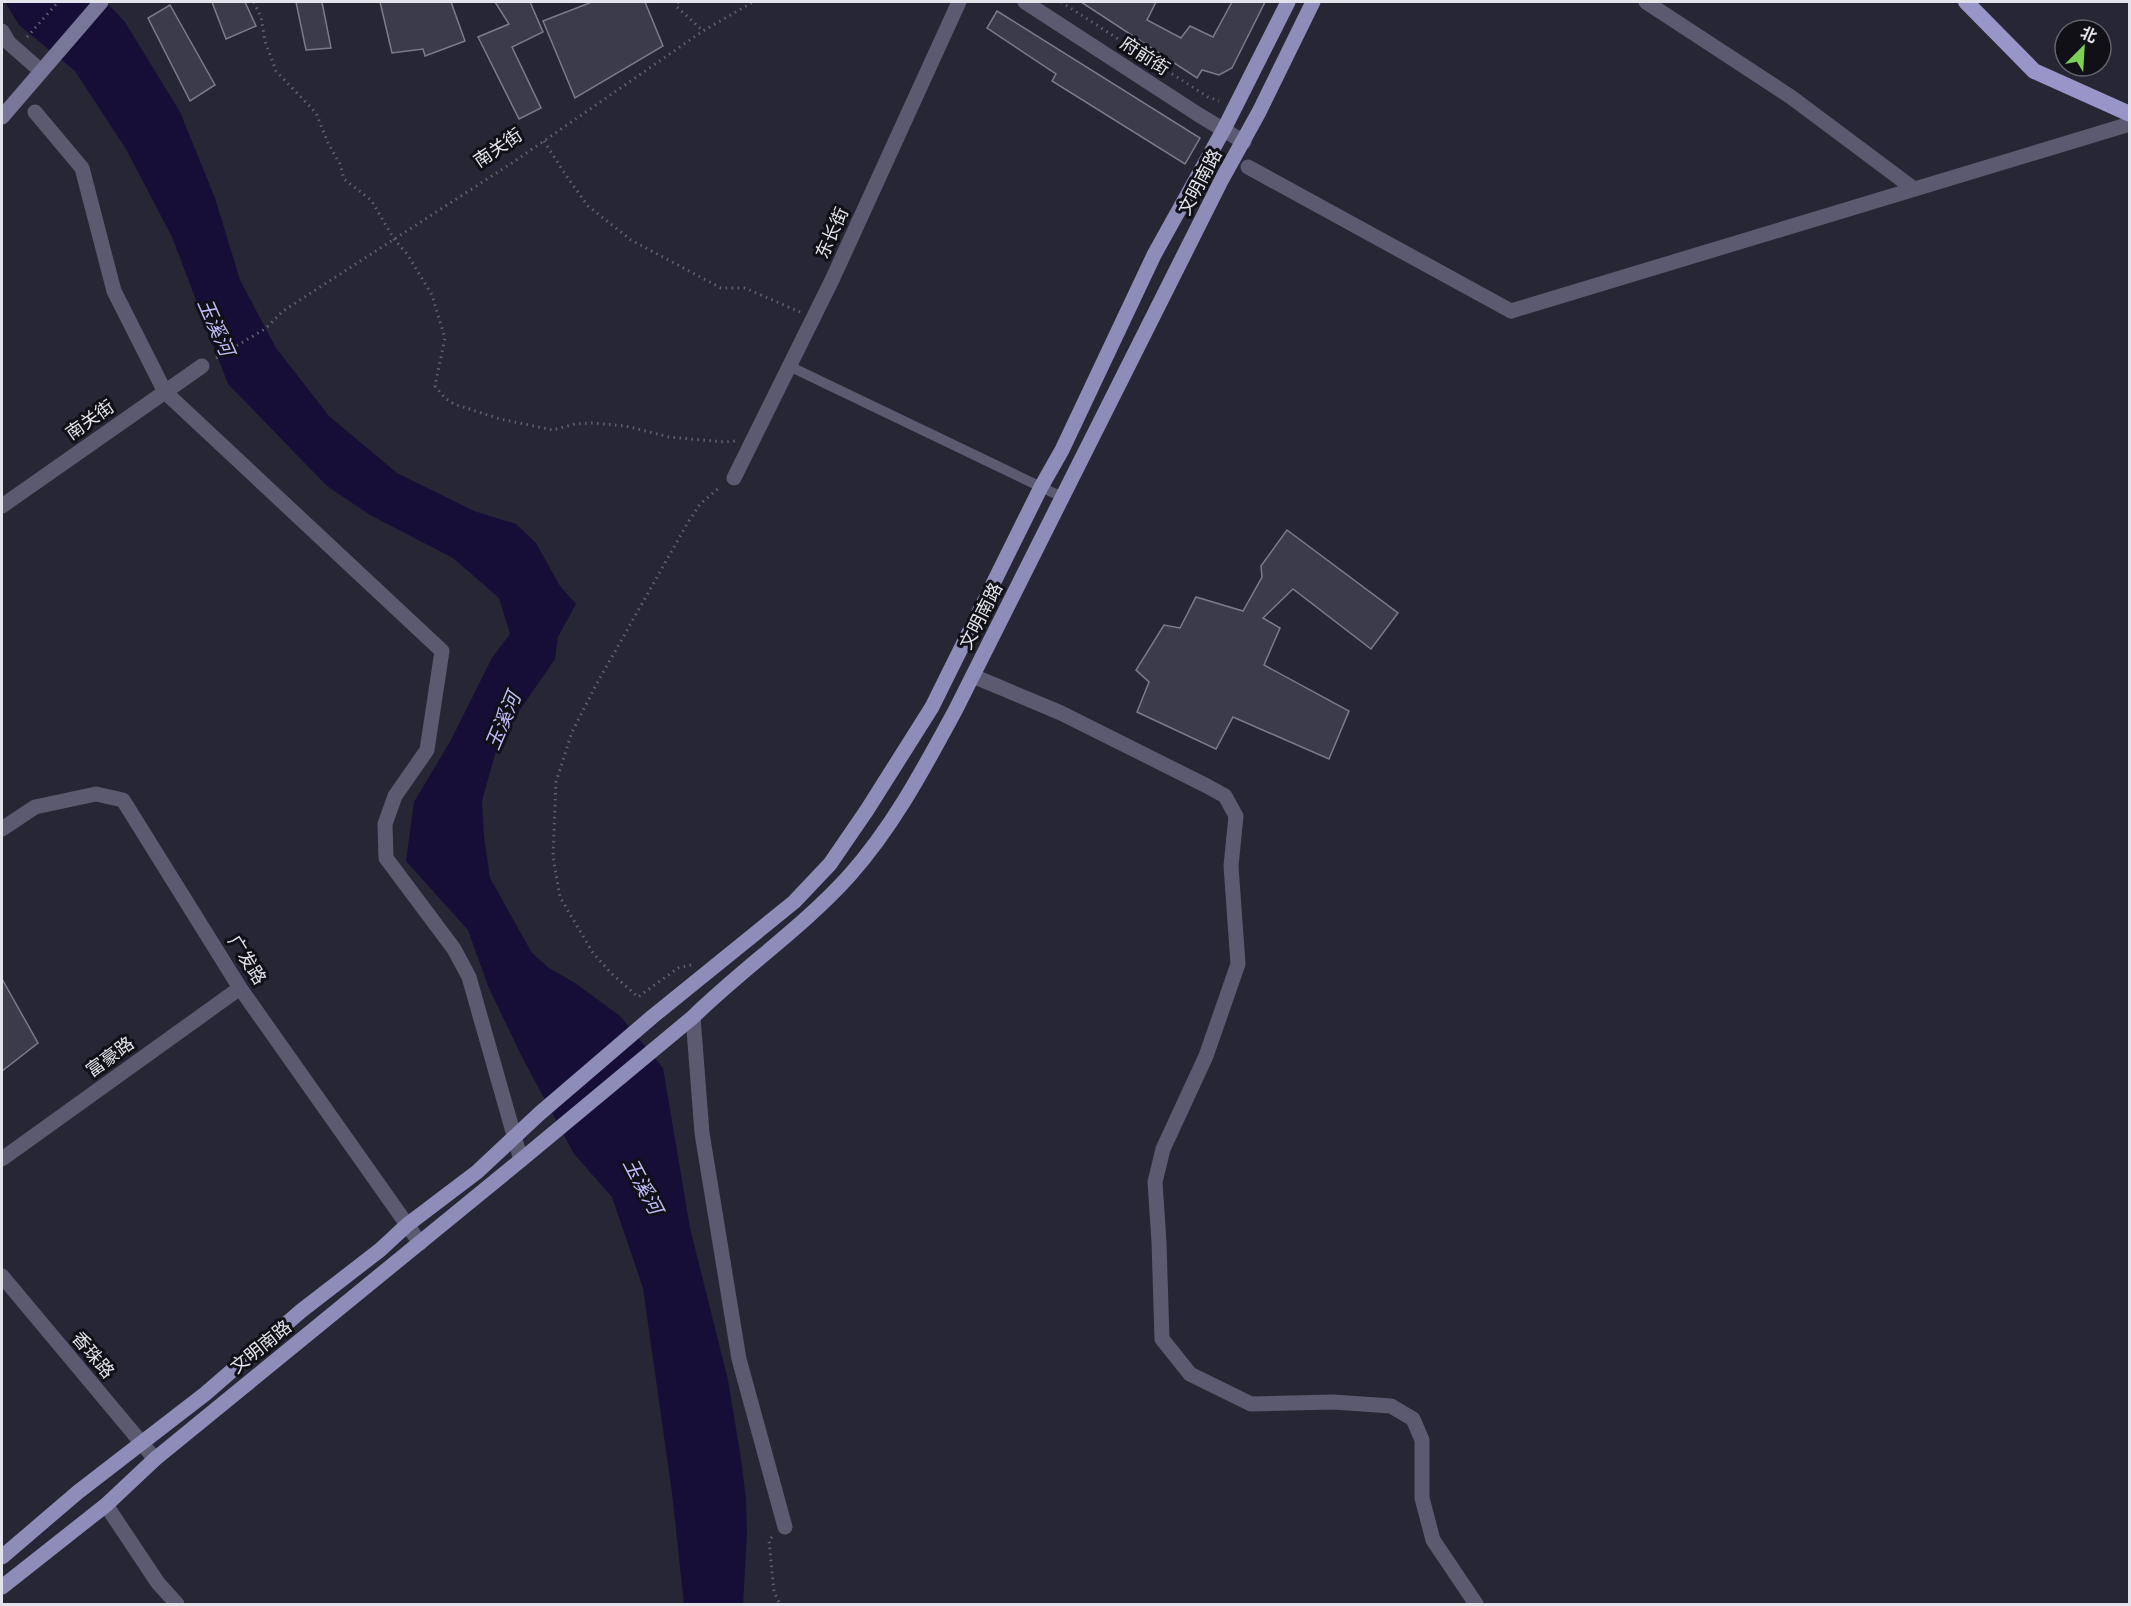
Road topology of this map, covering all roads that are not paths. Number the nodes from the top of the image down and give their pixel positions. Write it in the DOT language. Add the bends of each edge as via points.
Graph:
graph roads {
  1 [pos="101,2"];
  2 [pos="959,2"];
  3 [pos="1025,2"];
  4 [pos="1288,2"];
  5 [pos="1313,2"];
  6 [pos="1646,2"];
  7 [pos="1966,2"];
  8 [pos="2,31"];
  9 [pos="43,69"];
  10 [pos="35,112"];
  11 [pos="2130,114"];
  12 [pos="2,117"];
  13 [pos="2130,123"];
  14 [pos="1224,129"];
  15 [pos="1244,142"];
  16 [pos="1248,167"];
  17 [pos="1914,189"];
  18 [pos="202,366"];
  19 [pos="789,366"];
  20 [pos="165,392"];
  21 [pos="734,478"];
  22 [pos="1041,487"];
  23 [pos="1062,497"];
  24 [pos="2,506"];
  25 [pos="973,676"];
  26 [pos="2,829"];
  27 [pos="240,988"];
  28 [pos="693,1017"];
  29 [pos="515,1138"];
  30 [pos="2,1159"];
  31 [pos="521,1160"];
  32 [pos="407,1225"];
  33 [pos="420,1243"];
  34 [pos="2,1276"];
  35 [pos="141,1443"];
  36 [pos="155,1459"];
  37 [pos="105,1505"];
  38 [pos="785,1527"];
  39 [pos="2,1557"];
  40 [pos="2,1587"];
  41 [pos="177,1605"];
  42 [pos="1476,1605"];
  1 -- 9 [label="main road"];
  2 -- 19 [label="street, 东长街"];
  3 -- 14 [label="street, 府前街"];
  4 -- 14 [label="main road"];
  5 -- 15 [label="main road, 文明南路"];
  6 -- 17 [label="street" via="1791,97"];
  7 -- 11 [label="highway" via="2034,71"];
  8 -- 9 [label="street" via="9,43"];
  9 -- 12 [label="main road"];
  10 -- 20 [label="street" via="81,168 114,291"];
  13 -- 17 [label="street"];
  14 -- 15 [label="street, 府前街"];
  14 -- 22 [label="main road" via="1154,255"];
  15 -- 23 [label="main road, 文明南路"];
  16 -- 17 [label="street" via="1511,311"];
  18 -- 20 [label="street, 南关街"];
  19 -- 21 [label="street, 东长街"];
  19 -- 22 [label="lane"];
  20 -- 24 [label="street, 南关街"];
  20 -- 29 [label="street" via="442,651 427,750 395,796 385,824 386,858 454,949 470,977"];
  22 -- 23 [label="lane"];
  22 -- 29 [label="main road" via="932,707 830,864 794,902 636,1030"];
  23 -- 25 [label="main road, 文明南路"];
  25 -- 28 [label="main road, 文明南路" via="920,776 848,878"];
  25 -- 42 [label="street" via="1061,713 1207,786 1225,796 1236,816 1232,867 1238,964 1206,1056 1163,1149 1155,1182 1162,1339 1190,1374 1251,1404 1333,1402 1391,1406 1413,1419 1422,1440 1422,1498 1432,1540"];
  26 -- 27 [label="street, 广发路" via="35,807 96,794 123,800"];
  27 -- 30 [label="street, 富豪路"];
  27 -- 32 [label="street, 广发路"];
  28 -- 31 [label="main road, 文明南路"];
  28 -- 38 [label="street" via="702,1133 739,1359"];
  29 -- 31 [label="street"];
  29 -- 32 [label="main road"];
  31 -- 33 [label="main road, 文明南路"];
  32 -- 33 [label="street, 广发路"];
  32 -- 35 [label="main road"];
  33 -- 36 [label="main road, 文明南路"];
  34 -- 35 [label="street, 香珠路"];
  35 -- 36 [label="street, 香珠路"];
  35 -- 39 [label="main road"];
  36 -- 37 [label="main road, 文明南路"];
  37 -- 40 [label="main road, 文明南路"];
  37 -- 41 [label="street"];
}
